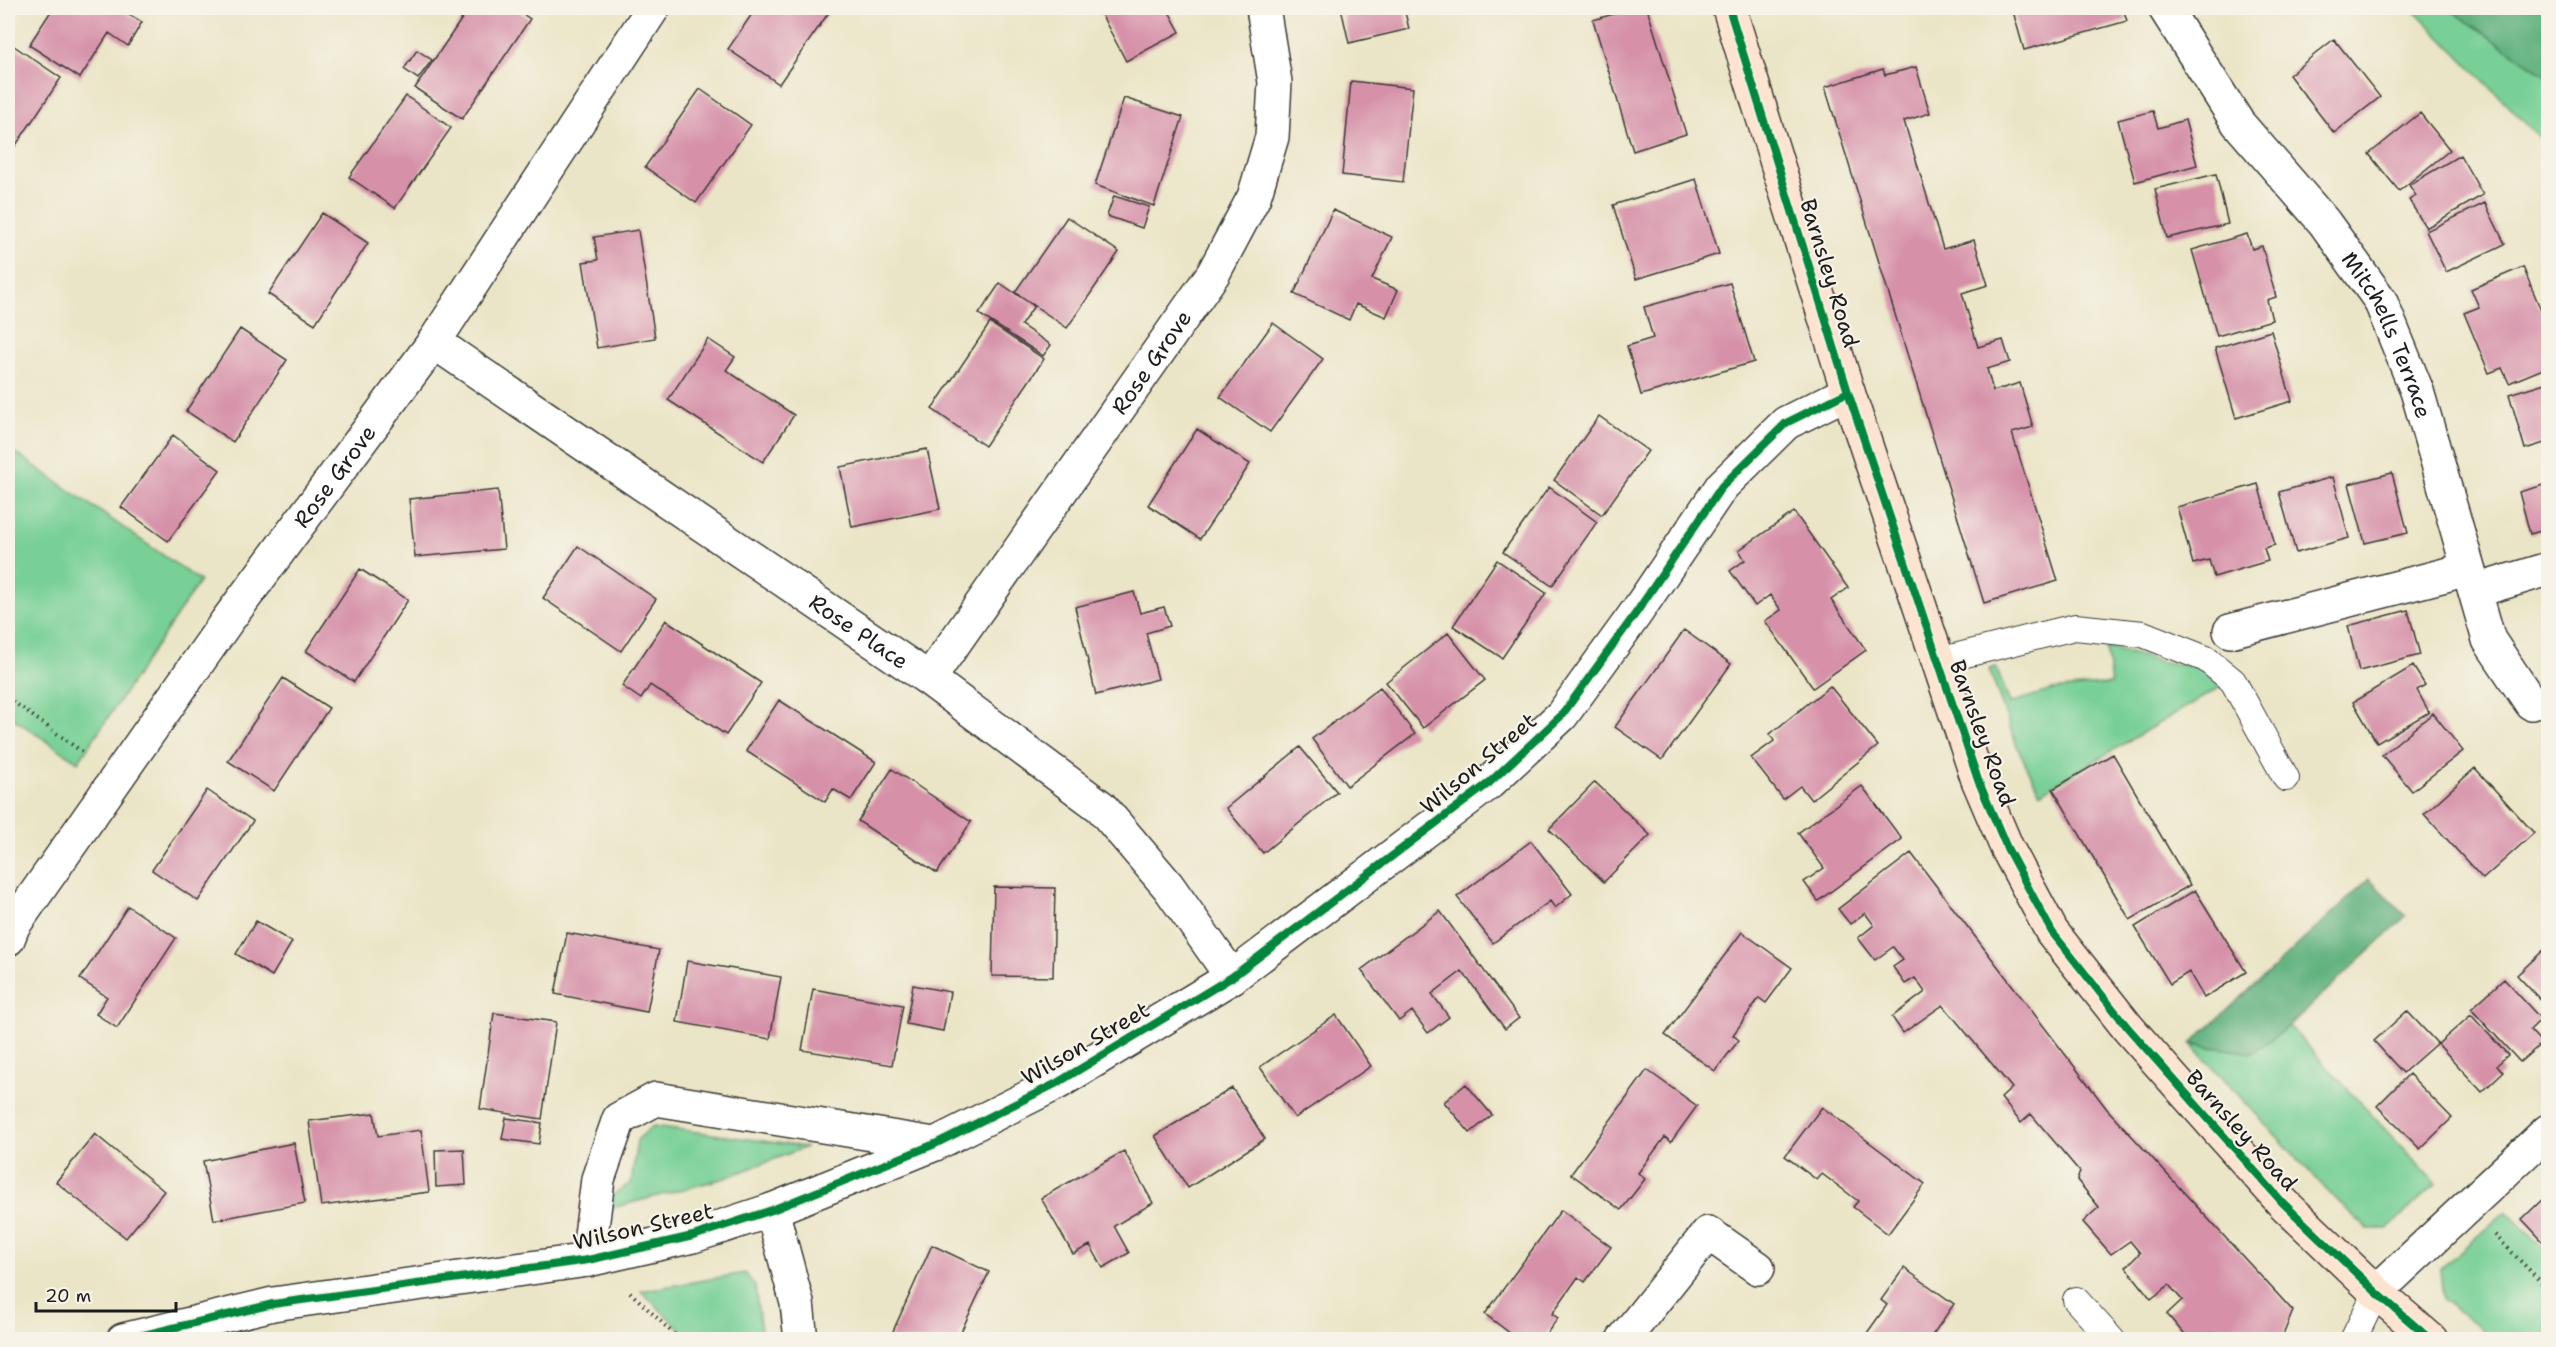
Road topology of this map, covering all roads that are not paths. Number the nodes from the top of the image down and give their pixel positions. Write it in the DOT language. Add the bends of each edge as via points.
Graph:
graph roads {
  1 [pos="653,8"];
  2 [pos="1263,8"];
  3 [pos="1729,8"];
  4 [pos="2165,8"];
  5 [pos="434,342"];
  6 [pos="1848,392"];
  7 [pos="2548,569"];
  8 [pos="2471,580"];
  9 [pos="2230,631"];
  10 [pos="1938,661"];
  11 [pos="929,679"];
  12 [pos="2531,703"];
  13 [pos="2286,778"];
  14 [pos="8,939"];
  15 [pos="1232,977"];
  16 [pos="2548,1131"];
  17 [pos="934,1144"];
  18 [pos="772,1210"];
  19 [pos="588,1260"];
  20 [pos="1758,1268"];
  21 [pos="2376,1292"];
  22 [pos="2076,1300"];
  23 [pos="123,1340"];
  24 [pos="801,1340"];
  25 [pos="1623,1340"];
  26 [pos="2112,1340"];
  27 [pos="2353,1340"];
  28 [pos="2431,1340"];
  1 -- 5 [label="street, Rose Grove"];
  2 -- 11 [label="street, Rose Grove" via="1275,82 1272,137 1254,197 1213,274"];
  3 -- 6 [label="street, Barnsley Road"];
  4 -- 8 [label="street, Mitchells Terrace" via="2238,123 2324,222 2380,300 2417,391"];
  5 -- 11 [label="street, Rose Place"];
  5 -- 14 [label="street, Rose Grove" via="227,621 13,926"];
  6 -- 10 [label="street, Barnsley Road"];
  6 -- 15 [label="street, Wilson Street" via="1786,423 1722,486 1562,715 1489,783"];
  7 -- 8 [label="street"];
  8 -- 9 [label="street"];
  8 -- 12 [label="street, Mitchells Terrace" via="2489,640"];
  10 -- 13 [label="lane" via="2075,627 2143,634 2206,659 2233,681"];
  10 -- 21 [label="street, Barnsley Road" via="1978,780 2007,848 2052,932 2194,1105 2283,1203"];
  11 -- 15 [label="street, Rose Place" via="1101,807 1168,886"];
  15 -- 17 [label="street, Wilson Street" via="1057,1083"];
  16 -- 21 [label="street"];
  17 -- 18 [label="street, Wilson Street"];
  17 -- 19 [label="street" via="656,1099 619,1119 598,1179"];
  18 -- 19 [label="street, Wilson Street" via="693,1236"];
  18 -- 24 [label="street" via="797,1303"];
  19 -- 23 [label="street, Wilson Street" via="273,1304"];
  20 -- 25 [label="street" via="1708,1233"];
  21 -- 27 [label="lane"];
  21 -- 28 [label="street, Barnsley Road"];
  22 -- 26 [label="lane"];
}
